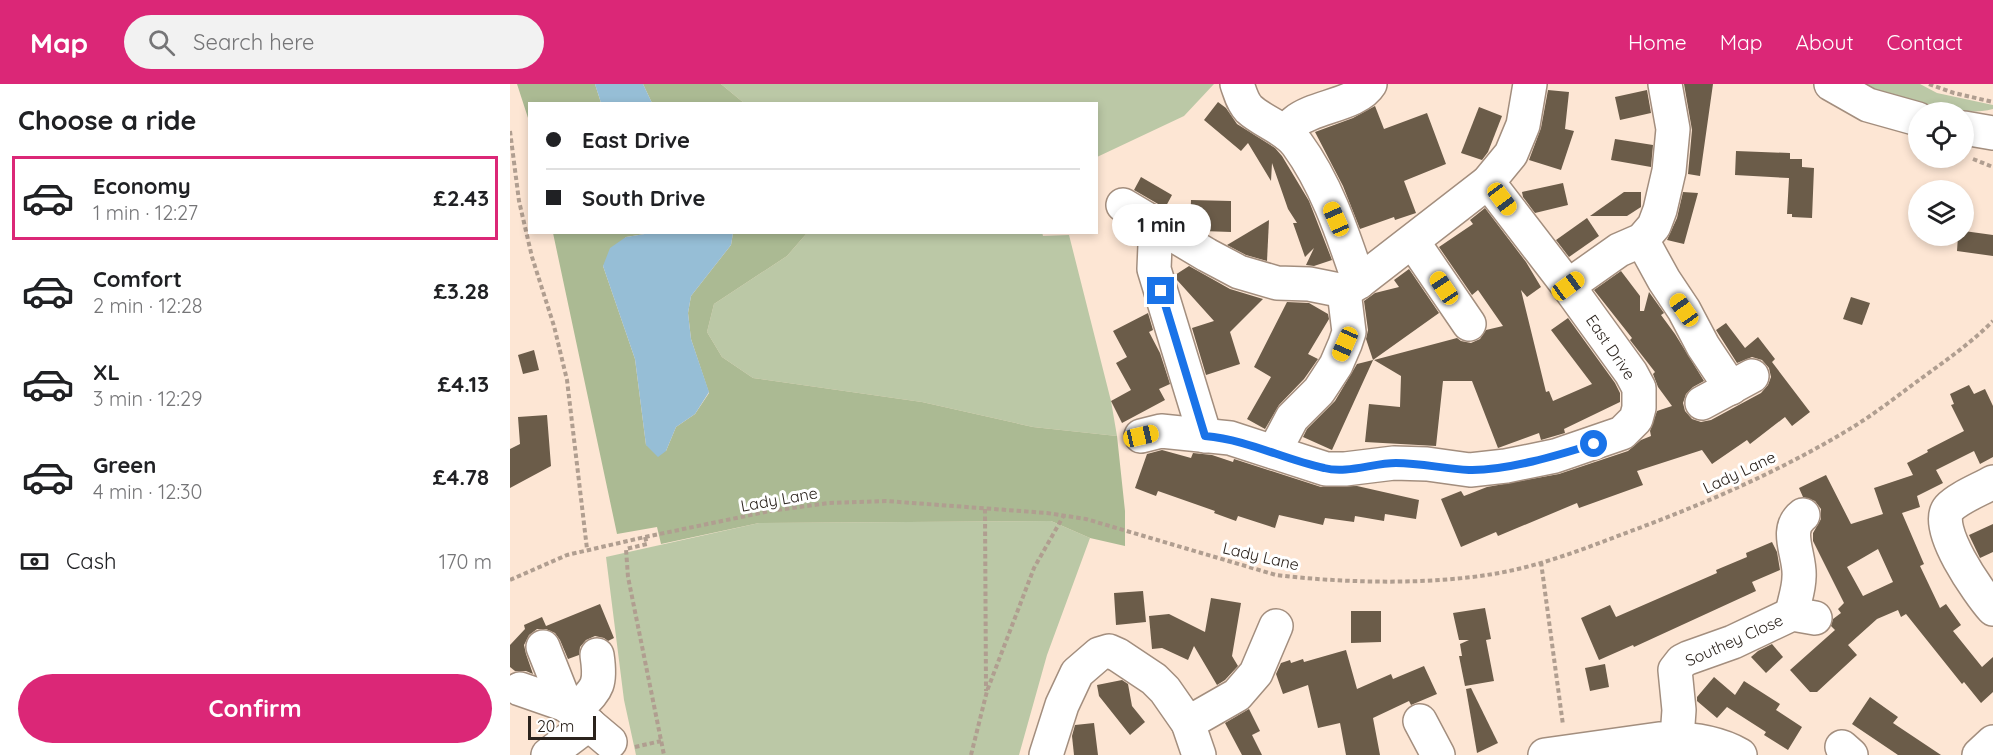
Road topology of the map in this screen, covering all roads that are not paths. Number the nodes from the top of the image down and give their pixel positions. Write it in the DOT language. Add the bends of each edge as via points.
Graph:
graph roads {
  1 [pos="1237,84"];
  2 [pos="1370,84"];
  3 [pos="1530,84"];
  4 [pos="1665,84"];
  5 [pos="1831,84"];
  6 [pos="1908,116"];
  7 [pos="1286,133"];
  8 [pos="1488,182"];
  9 [pos="1123,205"];
  10 [pos="1162,229"];
  11 [pos="1642,240"];
  12 [pos="1413,242"];
  13 [pos="1568,286"];
  14 [pos="1352,287"];
  15 [pos="1468,324"];
  16 [pos="1702,403"];
  17 [pos="1141,436"];
  18 [pos="1205,436"];
  19 [pos="1274,452"];
  20 [pos="1993,482"];
  21 [pos="1803,514"];
  22 [pos="1993,609"];
  23 [pos="1276,626"];
  24 [pos="543,647"];
  25 [pos="597,655"];
  26 [pos="520,689"];
  27 [pos="585,721"];
  28 [pos="1420,721"];
  29 [pos="1188,723"];
  30 [pos="1677,738"];
  31 [pos="1993,742"];
  32 [pos="1557,753"];
  33 [pos="548,755"];
  34 [pos="1046,755"];
  35 [pos="1199,755"];
  36 [pos="1438,755"];
  37 [pos="1740,755"];
  38 [pos="1978,755"];
  1 -- 7 [label="street" via="1248,108"];
  2 -- 7 [label="street" via="1356,95 1296,121"];
  3 -- 8 [label="street" via="1523,125 1511,154"];
  4 -- 11 [label="street" via="1673,129 1669,171 1654,226"];
  5 -- 6 [label="street" via="1868,105"];
  7 -- 14 [label="street" via="1304,154 1325,193"];
  8 -- 12 [label="street"];
  8 -- 13 [label="street, East Drive"];
  9 -- 10 [label="street"];
  10 -- 14 [label="street" via="1239,272 1277,283"];
  10 -- 18 [label="street" via="1155,245 1154,268"];
  11 -- 13 [label="street" via="1619,250"];
  11 -- 16 [label="street" via="1703,346 1741,382"];
  12 -- 14 [label="street"];
  12 -- 15 [label="street"];
  13 -- 19 [label="street, East Drive" via="1639,388 1636,418 1622,433 1556,456 1470,470 1394,463 1326,469"];
  14 -- 19 [label="street" via="1349,332 1336,365 1292,418"];
  17 -- 18 [label="street, East Drive" via="1161,431"];
  18 -- 19 [label="street, East Drive" via="1230,438"];
  20 -- 22 [label="street" via="1950,507 1944,519 1946,533"];
  21 -- 30 [label="street, Southey Close" via="1793,529 1804,616 1688,657 1677,666"];
  23 -- 29 [label="street" via="1256,673 1237,695"];
  24 -- 27 [label="street"];
  25 -- 27 [label="street" via="599,682"];
  26 -- 27 [label="street"];
  27 -- 33 [label="street"];
  28 -- 36 [label="street"];
  29 -- 34 [label="street" via="1154,679 1109,651 1099,654 1077,673"];
  29 -- 35 [label="street"];
  30 -- 32 [label="street"];
  30 -- 37 [label="street" via="1715,745"];
  31 -- 38 [label="street"];
}
